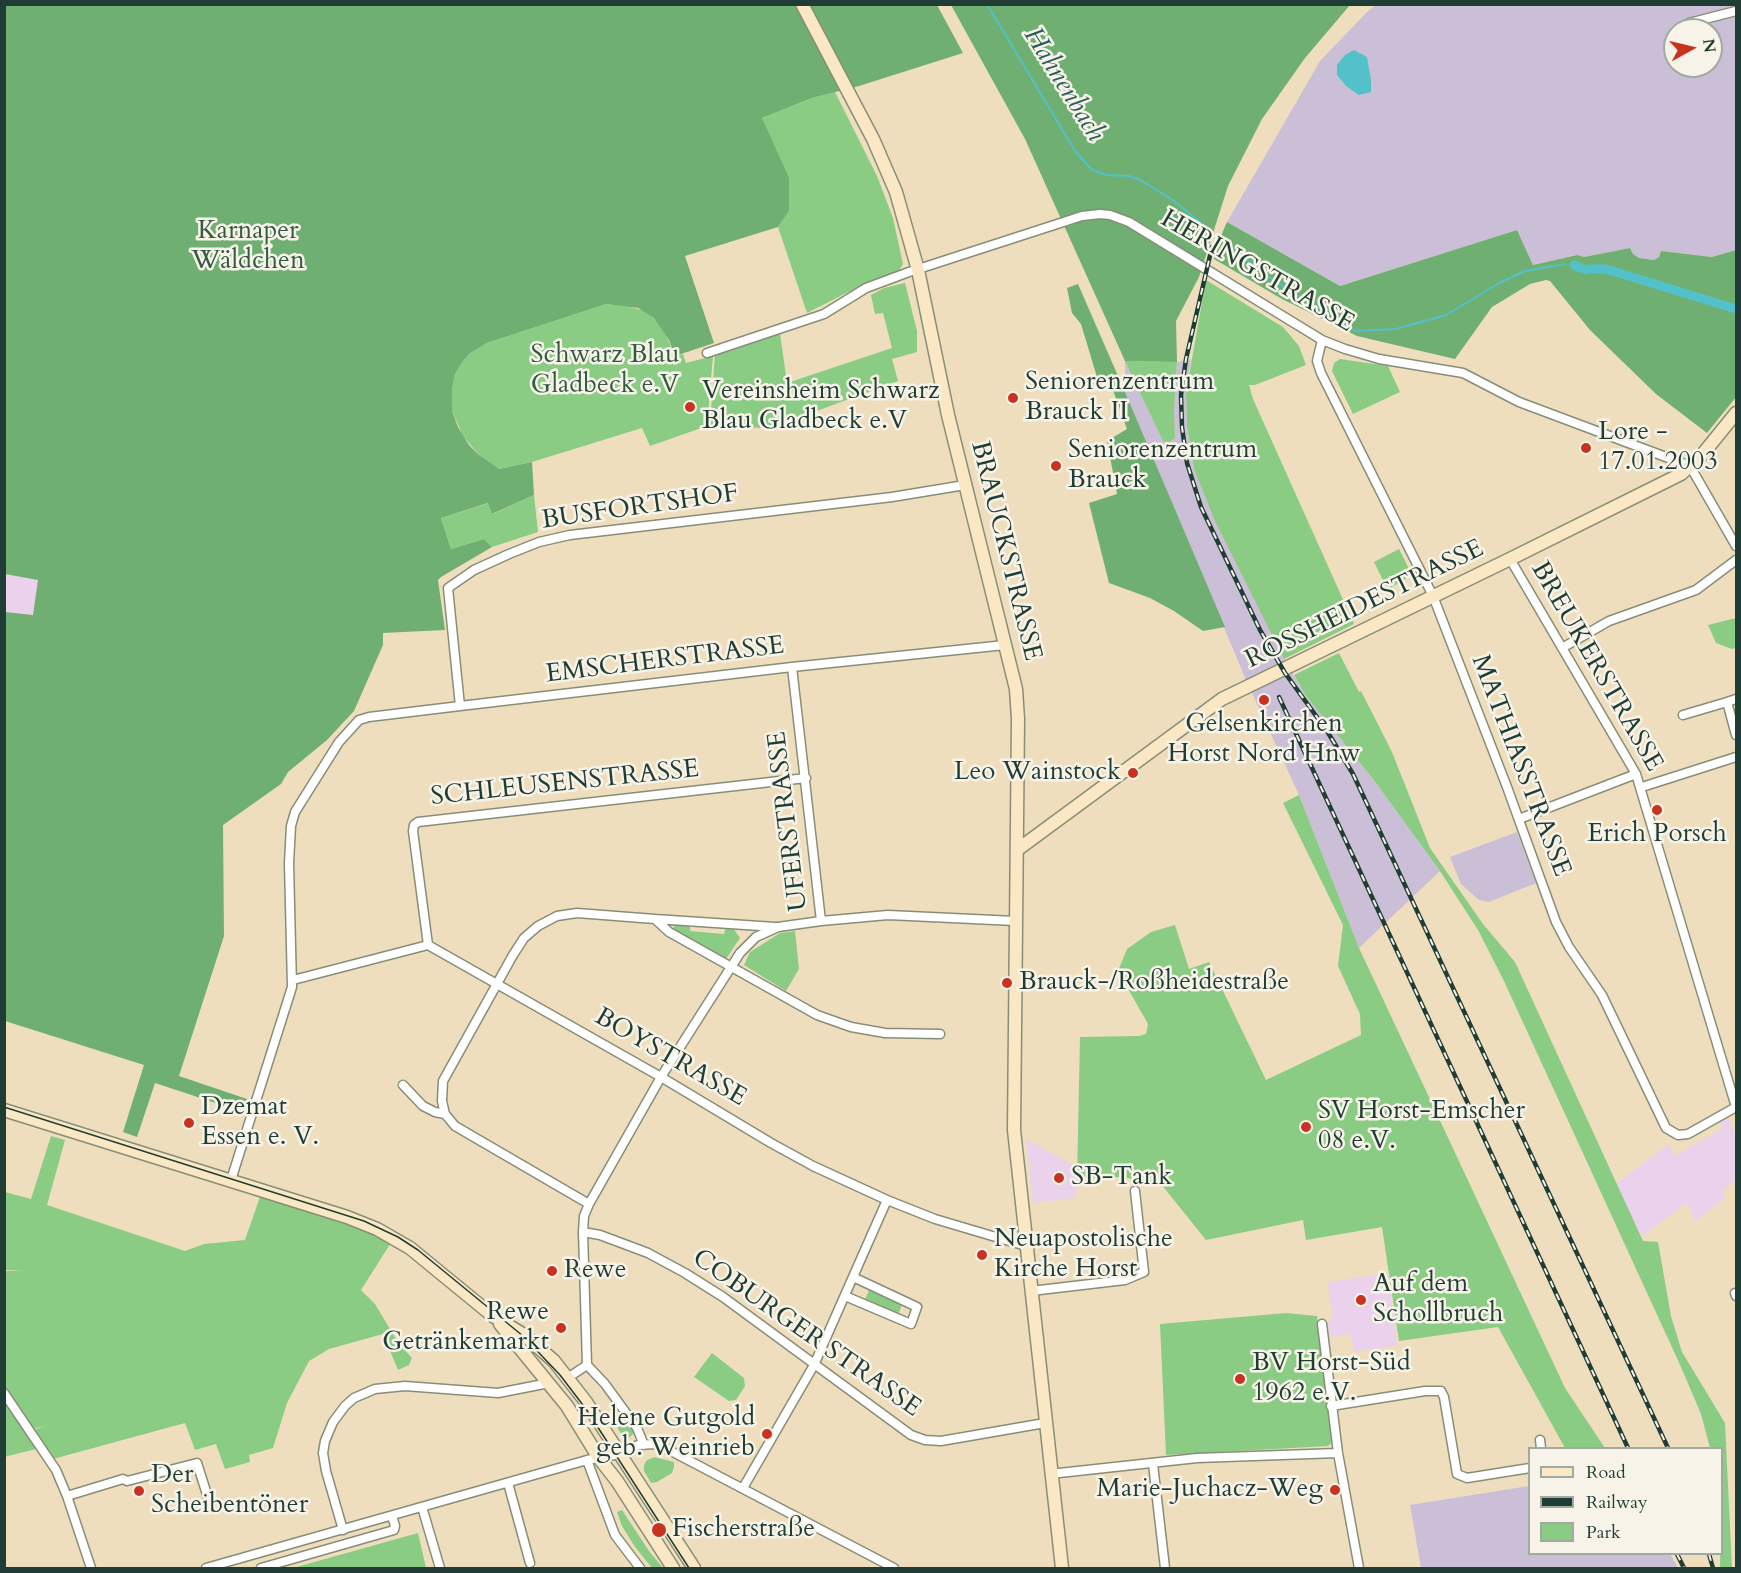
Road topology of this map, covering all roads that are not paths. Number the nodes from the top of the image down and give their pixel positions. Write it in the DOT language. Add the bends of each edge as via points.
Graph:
graph roads {
  1 [pos="802,4"];
  2 [pos="1737,11"];
  3 [pos="1709,18"];
  4 [pos="918,270"];
  5 [pos="1322,340"];
  6 [pos="706,353"];
  7 [pos="1737,413"];
  8 [pos="1690,466"];
  9 [pos="965,484"];
  10 [pos="1737,546"];
  11 [pos="1510,559"];
  12 [pos="1737,560"];
  13 [pos="1433,596"];
  14 [pos="1005,645"];
  15 [pos="1562,648"];
  16 [pos="792,667"];
  17 [pos="1737,699"];
  18 [pos="1727,702"];
  19 [pos="460,706"];
  20 [pos="1683,715"];
  21 [pos="1737,735"];
  22 [pos="1736,758"];
  23 [pos="1636,774"];
  24 [pos="806,778"];
  25 [pos="1641,788"];
  26 [pos="1519,819"];
  27 [pos="1017,850"];
  28 [pos="655,919"];
  29 [pos="821,921"];
  30 [pos="1015,921"];
  31 [pos="778,927"];
  32 [pos="428,945"];
  33 [pos="732,968"];
  34 [pos="293,980"];
  35 [pos="498,983"];
  36 [pos="940,1034"];
  37 [pos="661,1077"];
  38 [pos="403,1085"];
  39 [pos="1736,1107"];
  40 [pos="4,1110"];
  41 [pos="445,1113"];
  42 [pos="231,1180"];
  43 [pos="1135,1191"];
  44 [pos="886,1200"];
  45 [pos="589,1203"];
  46 [pos="584,1233"];
  47 [pos="1026,1246"];
  48 [pos="853,1277"];
  49 [pos="1031,1291"];
  50 [pos="845,1296"];
  51 [pos="493,1316"];
  52 [pos="1322,1324"];
  53 [pos="587,1365"];
  54 [pos="814,1365"];
  55 [pos="568,1377"];
  56 [pos="549,1383"];
  57 [pos="4,1393"];
  58 [pos="1331,1406"];
  59 [pos="1045,1423"];
  60 [pos="644,1445"];
  61 [pos="1338,1453"];
  62 [pos="620,1454"];
  63 [pos="593,1459"];
  64 [pos="1153,1464"];
  65 [pos="1528,1468"];
  66 [pos="1050,1474"];
  67 [pos="508,1483"];
  68 [pos="743,1488"];
  69 [pos="67,1496"];
  70 [pos="210,1504"];
  71 [pos="422,1507"];
  72 [pos="392,1516"];
  73 [pos="343,1530"];
  74 [pos="530,1563"];
  75 [pos="91,1569"];
  76 [pos="206,1569"];
  77 [pos="261,1569"];
  78 [pos="440,1569"];
  79 [pos="640,1569"];
  80 [pos="673,1569"];
  81 [pos="694,1569"];
  82 [pos="894,1569"];
  83 [pos="1062,1569"];
  84 [pos="1165,1569"];
  85 [pos="1359,1569"];
  1 -- 4 [label="main road, BRAUCKSTRASSE" via="896,192"];
  2 -- 3 [label="street"];
  4 -- 5 [label="street, HERINGSTRASSE" via="1082,216 1110,215 1128,222"];
  4 -- 6 [label="street, HERINGSTRASSE" via="866,288 824,314"];
  4 -- 9 [label="main road, BRAUCKSTRASSE"];
  5 -- 8 [label="street, HERINGSTRASSE" via="1379,359 1463,373 1518,402"];
  5 -- 13 [label="street, MATHIASSTRASSE" via="1317,361 1322,373"];
  7 -- 8 [label="main road, ROSSHEIDESTRASSE"];
  8 -- 10 [label="street"];
  8 -- 11 [label="main road, ROSSHEIDESTRASSE" via="1671,480"];
  9 -- 14 [label="main road, BRAUCKSTRASSE"];
  9 -- 19 [label="street, BUSFORTSHOF" via="892,497 570,535 509,554 474,570 448,588"];
  11 -- 13 [label="main road, ROSSHEIDESTRASSE"];
  11 -- 15 [label="street, BREUKERSTRASSE"];
  12 -- 15 [label="street" via="1696,590 1609,621"];
  13 -- 26 [label="street, MATHIASSTRASSE"];
  13 -- 27 [label="main road, ROSSHEIDESTRASSE" via="1222,699"];
  14 -- 16 [label="street, EMSCHERSTRASSE"];
  14 -- 27 [label="main road, BRAUCKSTRASSE" via="1016,689 1018,719"];
  15 -- 23 [label="street, BREUKERSTRASSE"];
  16 -- 19 [label="street, EMSCHERSTRASSE"];
  16 -- 24 [label="street, UFERSTRASSE"];
  17 -- 18 [label="street"];
  18 -- 20 [label="street"];
  18 -- 21 [label="street"];
  19 -- 34 [label="street, EMSCHERSTRASSE" via="359,720 339,742 295,812 289,853"];
  22 -- 25 [label="street"];
  23 -- 25 [label="street, BREUKERSTRASSE"];
  23 -- 26 [label="street"];
  24 -- 29 [label="street, UFERSTRASSE"];
  24 -- 32 [label="street, SCHLEUSENSTRASSE" via="418,822 413,831"];
  25 -- 39 [label="street, BREUKERSTRASSE"];
  26 -- 39 [label="street, MATHIASSTRASSE" via="1562,935 1602,995 1666,1128 1678,1135 1688,1134"];
  27 -- 30 [label="main road, BRAUCKSTRASSE"];
  28 -- 31 [label="street"];
  28 -- 33 [label="street" via="669,932"];
  28 -- 35 [label="street" via="577,913 557,916 524,938"];
  29 -- 30 [label="street, UFERSTRASSE" via="888,915"];
  29 -- 31 [label="street"];
  30 -- 47 [label="main road, BRAUCKSTRASSE" via="1014,1138"];
  31 -- 33 [label="street" via="756,937"];
  32 -- 34 [label="street"];
  32 -- 35 [label="street, BOYSTRASSE"];
  33 -- 36 [label="street" via="817,1015 851,1027 885,1033"];
  33 -- 37 [label="street"];
  34 -- 42 [label="street, EMSCHERSTRASSE"];
  35 -- 37 [label="street, BOYSTRASSE"];
  35 -- 41 [label="street" via="442,1081"];
  37 -- 44 [label="street, BOYSTRASSE" via="802,1160"];
  37 -- 45 [label="street"];
  38 -- 41 [label="street" via="423,1106"];
  40 -- 42 [label="main road"];
  41 -- 45 [label="street" via="464,1132"];
  42 -- 51 [label="main road" via="377,1229 410,1248"];
  43 -- 49 [label="street" via="1144,1272 1125,1280"];
  44 -- 47 [label="street, BOYSTRASSE"];
  44 -- 48 [label="street"];
  45 -- 46 [label="street"];
  46 -- 53 [label="street"];
  46 -- 54 [label="street, COBURGER STRASSE" via="648,1253 685,1272"];
  47 -- 49 [label="main road, BRAUCKSTRASSE"];
  48 -- 50 [label="street"];
  48 -- 50 [label="street" via="917,1307 911,1324"];
  49 -- 59 [label="main road, BRAUCKSTRASSE"];
  50 -- 54 [label="street"];
  51 -- 55 [label="main road" via="555,1360"];
  51 -- 56 [label="main road"];
  52 -- 58 [label="street"];
  53 -- 55 [label="street"];
  53 -- 60 [label="street" via="637,1428"];
  54 -- 59 [label="street, COBURGER STRASSE" via="912,1435 925,1440 941,1441"];
  54 -- 68 [label="street"];
  55 -- 62 [label="main road"];
  56 -- 63 [label="main road" via="567,1406"];
  56 -- 73 [label="street" via="498,1393 405,1386 375,1389 354,1398 333,1422 323,1453"];
  57 -- 69 [label="street" via="47,1454"];
  58 -- 61 [label="street"];
  58 -- 65 [label="street" via="1441,1391 1457,1474 1467,1478"];
  59 -- 66 [label="main road, BRAUCKSTRASSE"];
  60 -- 62 [label="street"];
  60 -- 68 [label="street" via="669,1450"];
  61 -- 64 [label="street" via="1197,1458"];
  61 -- 85 [label="street"];
  62 -- 63 [label="street"];
  62 -- 81 [label="main road"];
  63 -- 67 [label="street"];
  63 -- 79 [label="street" via="615,1535"];
  63 -- 80 [label="main road" via="617,1481"];
  64 -- 66 [label="street"];
  64 -- 84 [label="street"];
  66 -- 83 [label="main road, BRAUCKSTRASSE"];
  67 -- 71 [label="street"];
  67 -- 74 [label="street"];
  68 -- 82 [label="street"];
  69 -- 70 [label="street" via="197,1462"];
  69 -- 75 [label="street"];
  71 -- 72 [label="street"];
  71 -- 78 [label="street"];
  72 -- 73 [label="street"];
  72 -- 77 [label="street" via="393,1530"];
  73 -- 76 [label="street"];
}
